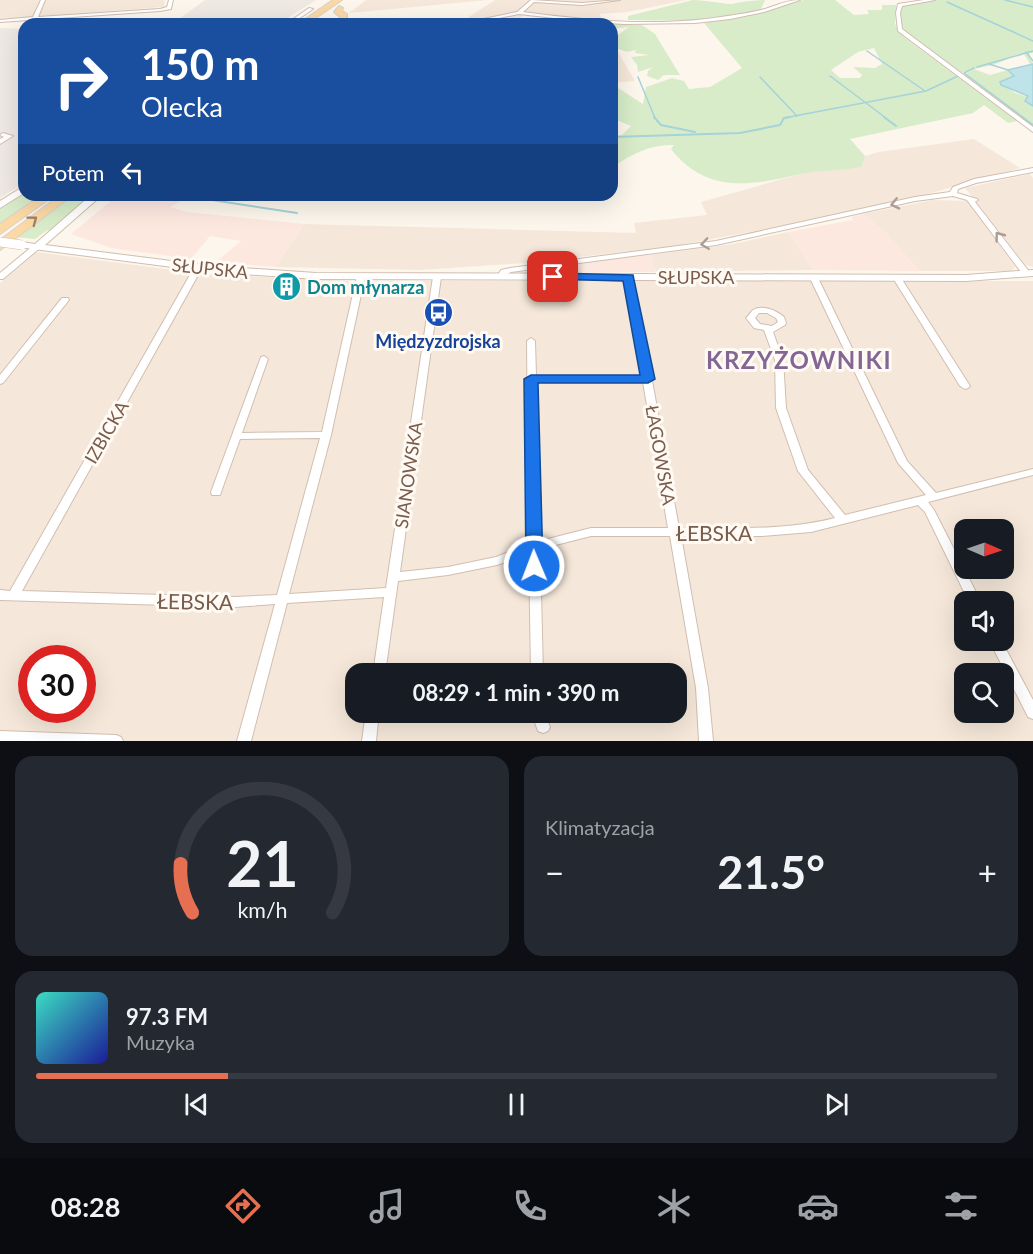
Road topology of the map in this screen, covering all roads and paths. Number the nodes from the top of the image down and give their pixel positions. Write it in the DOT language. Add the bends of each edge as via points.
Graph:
graph roads {
  1 [pos="43,0"];
  2 [pos="171,0"];
  3 [pos="326,0"];
  4 [pos="350,0"];
  5 [pos="618,0"];
  6 [pos="798,0"];
  7 [pos="933,0"];
  8 [pos="533,1"];
  9 [pos="339,4"];
  10 [pos="311,9"];
  11 [pos="519,13"];
  12 [pos="344,16"];
  13 [pos="35,18"];
  14 [pos="297,18"];
  15 [pos="313,18"];
  16 [pos="322,18"];
  17 [pos="490,18"];
  18 [pos="569,18"];
  19 [pos="18,19"];
  20 [pos="0,21"];
  21 [pos="618,22"];
  22 [pos="1033,130"];
  23 [pos="3,135"];
  24 [pos="0,142"];
  25 [pos="1033,170"];
  26 [pos="18,193"];
  27 [pos="953,194"];
  28 [pos="41,201"];
  29 [pos="59,201"];
  30 [pos="91,201"];
  31 [pos="0,205"];
  32 [pos="0,230"];
  33 [pos="0,244"];
  34 [pos="37,247"];
  35 [pos="198,268"];
  36 [pos="1030,273"];
  37 [pos="361,276"];
  38 [pos="437,276"];
  39 [pos="0,277"];
  40 [pos="501,277"];
  41 [pos="628,277"];
  42 [pos="814,278"];
  43 [pos="897,278"];
  44 [pos="65,300"];
  45 [pos="768,329"];
  46 [pos="531,341"];
  47 [pos="264,359"];
  48 [pos="531,379"];
  49 [pos="648,379"];
  50 [pos="0,381"];
  51 [pos="965,386"];
  52 [pos="326,435"];
  53 [pos="237,436"];
  54 [pos="1033,472"];
  55 [pos="216,492"];
  56 [pos="934,497"];
  57 [pos="921,501"];
  58 [pos="843,520"];
  59 [pos="675,532"];
  60 [pos="534,547"];
  61 [pos="393,577"];
  62 [pos="970,591"];
  63 [pos="390,592"];
  64 [pos="6,596"];
  65 [pos="284,598"];
  66 [pos="1001,651"];
  67 [pos="380,663"];
  68 [pos="537,663"];
  69 [pos="1033,713"];
  70 [pos="371,723"];
  71 [pos="541,723"];
  72 [pos="543,727"];
  73 [pos="0,737"];
  74 [pos="116,741"];
  75 [pos="244,741"];
  76 [pos="369,741"];
  77 [pos="706,741"];
  1 -- 13 [label="street"];
  2 -- 13 [label="street" via="169,8"];
  3 -- 10 [label="main road"];
  4 -- 9 [label="main road"];
  5 -- 8 [label="street" via="582,4"];
  6 -- 21 [label="street" via="693,24"];
  7 -- 22 [label="street" via="900,5 900,30"];
  8 -- 11 [label="street"];
  9 -- 12 [label="main road" via="338,12"];
  9 -- 15 [label="main road"];
  9 -- 16 [label="main road"];
  10 -- 14 [label="street"];
  11 -- 17 [label="street"];
  11 -- 18 [label="street"];
  19 -- 20 [label="street"];
  23 -- 24 [label="street" via="10,136"];
  25 -- 27 [label="street" via="974,181 955,188"];
  26 -- 31 [label="street"];
  36 -- 27 [label="street, one-way" via="970,199"];
  27 -- 40 [label="street, one-way" via="739,239 510,270"];
  28 -- 32 [label="main road"];
  33 -- 29 [label="main road, one-way"];
  30 -- 34 [label="street"];
  33 -- 34 [label="street, SŁUPSKA, bridge"];
  34 -- 35 [label="street, SŁUPSKA"];
  34 -- 39 [label="street"];
  35 -- 37 [label="street, SŁUPSKA"];
  35 -- 64 [label="street, IZBICKA"];
  36 -- 43 [label="street, SŁUPSKA" via="999,278"];
  37 -- 38 [label="street, SŁUPSKA"];
  37 -- 52 [label="street"];
  38 -- 40 [label="street, SŁUPSKA"];
  38 -- 61 [label="street, SIANOWSKA"];
  40 -- 41 [label="street, SŁUPSKA"];
  41 -- 42 [label="street, SŁUPSKA"];
  41 -- 49 [label="street, ŁAGOWSKA"];
  42 -- 43 [label="street, SŁUPSKA"];
  42 -- 56 [label="street" via="903,463"];
  43 -- 51 [label="street"];
  44 -- 50 [label="street"];
  45 -- 58 [label="street" via="779,360 781,408 803,471"];
  46 -- 48 [label="street"];
  47 -- 53 [label="street"];
  48 -- 49 [label="street"];
  48 -- 60 [label="street"];
  49 -- 59 [label="street, ŁAGOWSKA"];
  52 -- 53 [label="street"];
  52 -- 65 [label="street"];
  53 -- 55 [label="street"];
  54 -- 56 [label="street, ŁEBSKA"];
  56 -- 57 [label="street, ŁEBSKA"];
  57 -- 58 [label="street, ŁEBSKA"];
  57 -- 62 [label="street"];
  58 -- 59 [label="street, ŁEBSKA" via="811,528 762,532"];
  59 -- 60 [label="street, ŁEBSKA" via="591,532"];
  59 -- 77 [label="street, ŁAGOWSKA" via="704,705"];
  60 -- 61 [label="street, ŁEBSKA" via="497,561"];
  60 -- 68 [label="street"];
  61 -- 63 [label="street, SIANOWSKA"];
  63 -- 65 [label="street, ŁEBSKA"];
  63 -- 67 [label="street, SIANOWSKA"];
  64 -- 65 [label="street, ŁEBSKA" via="235,602"];
  65 -- 75 [label="street"];
  66 -- 69 [label="street"];
  70 -- 76 [label="street"];
  71 -- 72 [label="street"];
  73 -- 74 [label="street"];
}
